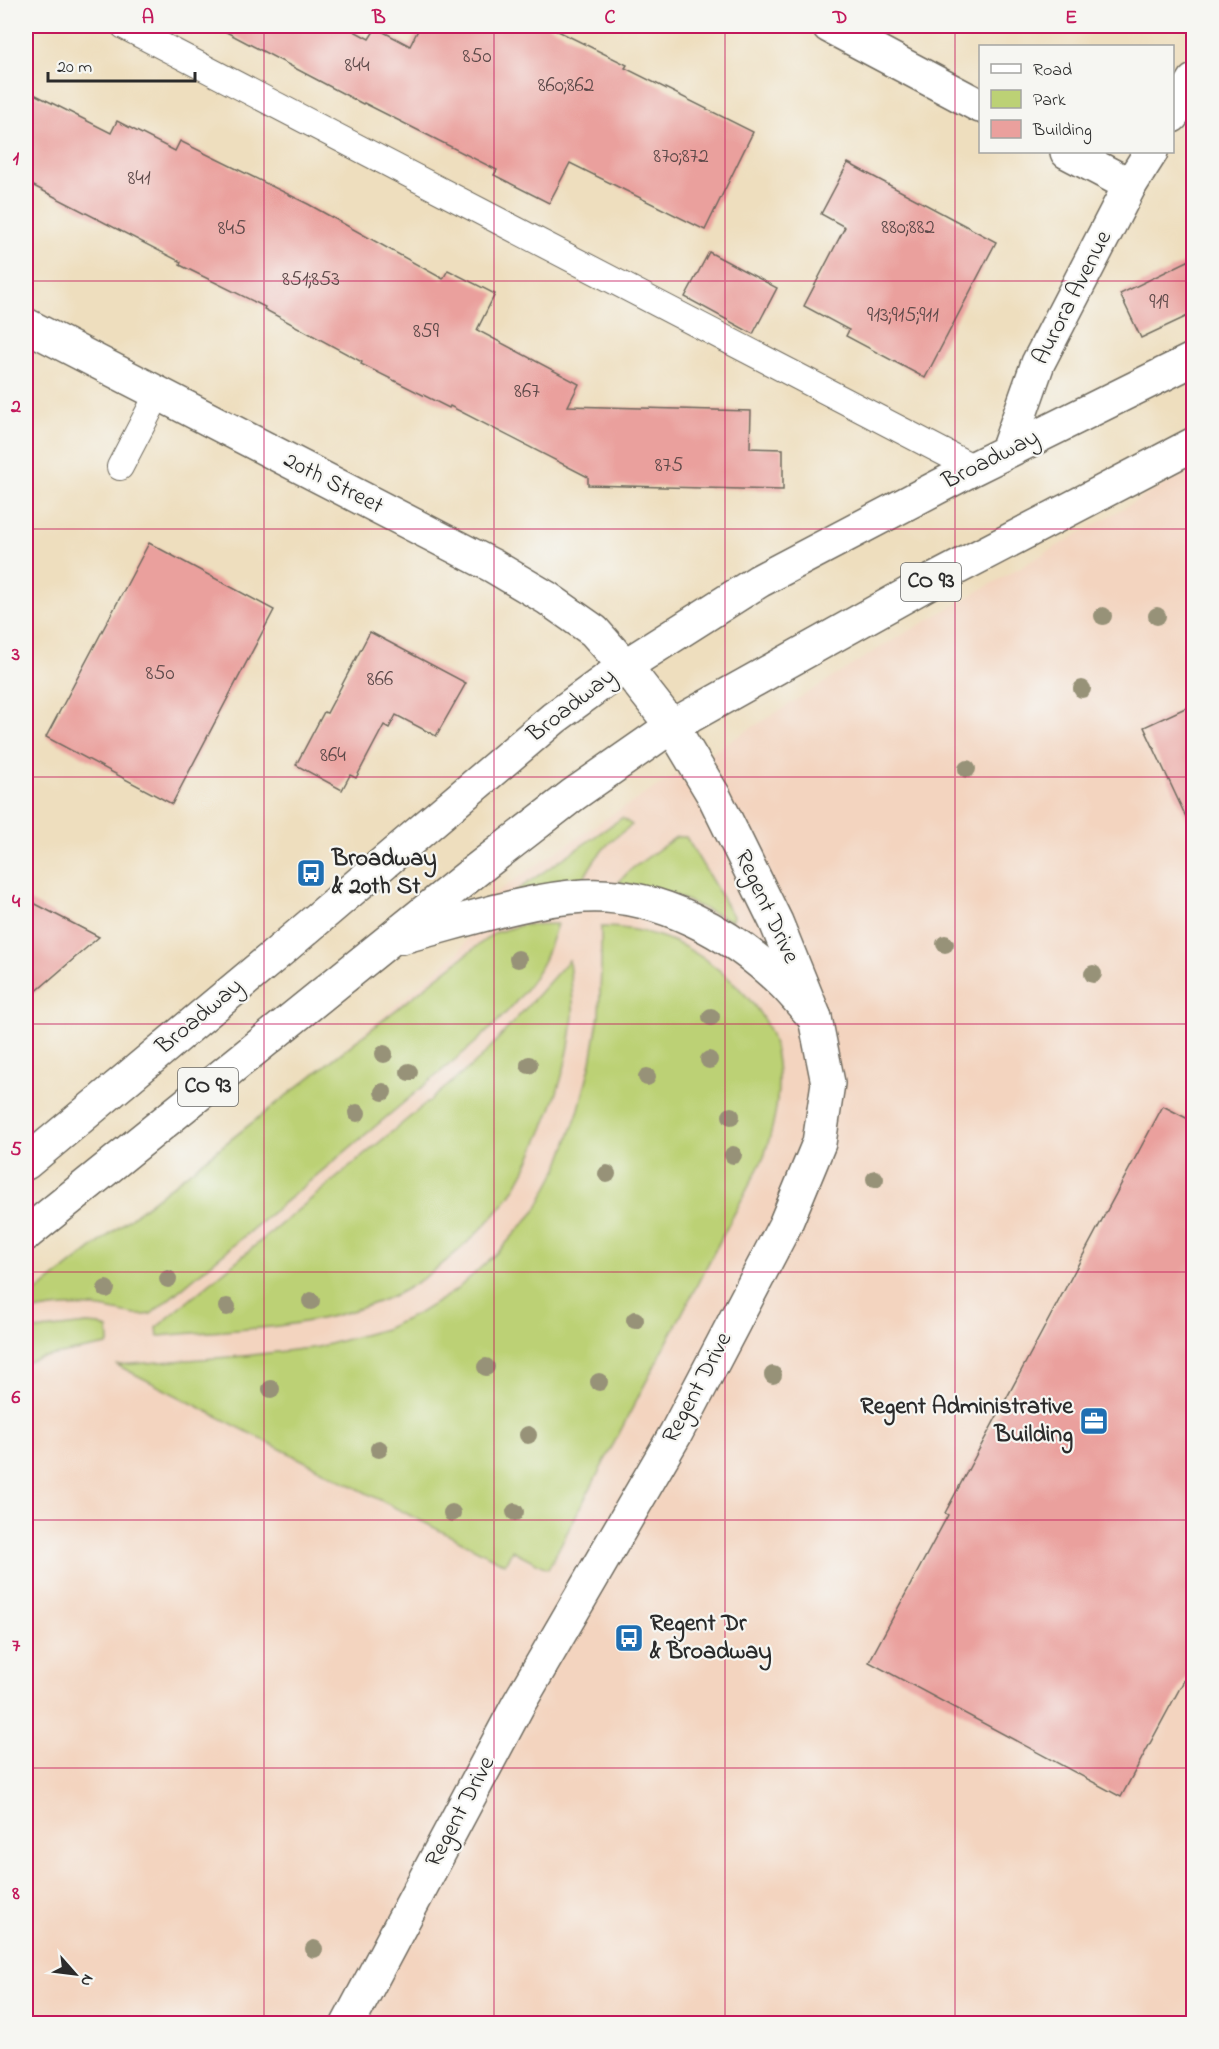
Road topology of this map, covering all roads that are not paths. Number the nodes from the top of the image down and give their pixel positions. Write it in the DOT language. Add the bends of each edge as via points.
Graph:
graph roads {
  1 [pos="124,26"];
  2 [pos="830,26"];
  3 [pos="1194,81"];
  4 [pos="979,105"];
  5 [pos="1174,114"];
  6 [pos="1069,153"];
  7 [pos="1150,153"];
  8 [pos="1130,185"];
  9 [pos="26,325"];
  10 [pos="1194,359"];
  11 [pos="158,394"];
  12 [pos="1194,444"];
  13 [pos="1007,451"];
  14 [pos="120,467"];
  15 [pos="974,468"];
  16 [pos="625,666"];
  17 [pos="672,726"];
  18 [pos="390,940"];
  19 [pos="815,1018"];
  20 [pos="26,1163"];
  21 [pos="26,1234"];
  22 [pos="348,2024"];
  1 -- 15 [label="lane"];
  2 -- 4 [label="main road"];
  3 -- 5 [label="main road"];
  6 -- 8 [label="main road"];
  7 -- 8 [label="main road, Aurora Avenue"];
  8 -- 13 [label="main road, Aurora Avenue" via="1038,363"];
  9 -- 11 [label="main road, 20th Street"];
  10 -- 13 [label="main road, Broadway / CO 93"];
  11 -- 14 [label="lane"];
  11 -- 16 [label="main road, 20th Street" via="493,566 594,631"];
  12 -- 17 [label="main road, CO 93" via="928,584"];
  13 -- 15 [label="main road, Broadway / CO 93"];
  15 -- 16 [label="main road, Broadway / CO 93" via="759,581"];
  16 -- 17 [label="main road, 20th Street"];
  16 -- 20 [label="main road, Broadway / CO 93" via="554,718"];
  17 -- 18 [label="main road, CO 93" via="573,795"];
  17 -- 19 [label="main road, Regent Drive" via="714,796 776,922"];
  18 -- 19 [label="main road" via="534,903 583,896 622,897 658,905 725,938 783,983"];
  18 -- 21 [label="main road, CO 93"];
  19 -- 22 [label="main road, Regent Drive" via="828,1083 819,1143 785,1225 676,1433 518,1705"];
}
